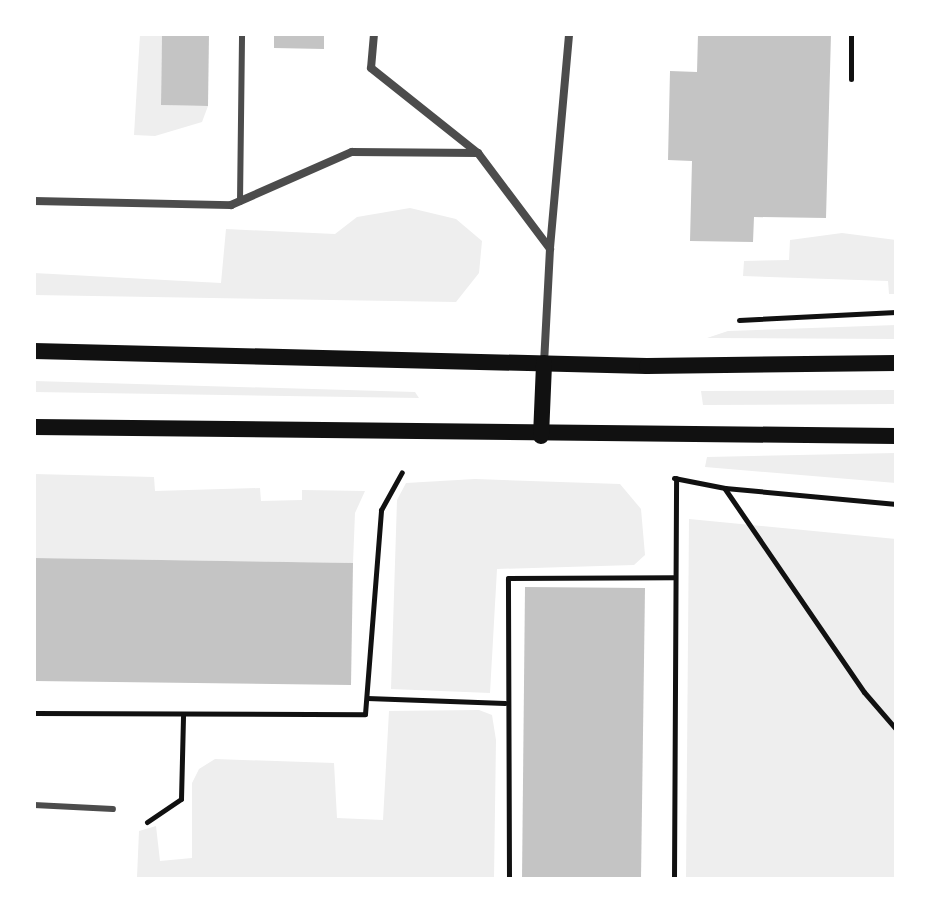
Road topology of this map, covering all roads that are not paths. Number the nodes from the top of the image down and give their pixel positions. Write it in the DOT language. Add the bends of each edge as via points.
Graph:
graph roads {
  1 [pos="242,34"];
  2 [pos="374,34"];
  3 [pos="569,34"];
  4 [pos="478,153"];
  5 [pos="34,201"];
  6 [pos="240,202"];
  7 [pos="550,249"];
  8 [pos="34,351"];
  9 [pos="544,363"];
  10 [pos="896,363"];
  11 [pos="34,427"];
  12 [pos="541,436"];
  13 [pos="896,436"];
  14 [pos="34,805"];
  15 [pos="113,809"];
  1 -- 6 [label="lane"];
  2 -- 4 [label="street" via="371,68"];
  3 -- 7 [label="street"];
  4 -- 6 [label="street" via="352,152"];
  4 -- 7 [label="street"];
  5 -- 6 [label="street"];
  7 -- 9 [label="street"];
  8 -- 9 [label="main road"];
  9 -- 10 [label="main road"];
  9 -- 12 [label="main road"];
  11 -- 12 [label="main road"];
  12 -- 13 [label="main road"];
  14 -- 15 [label="lane"];
}
